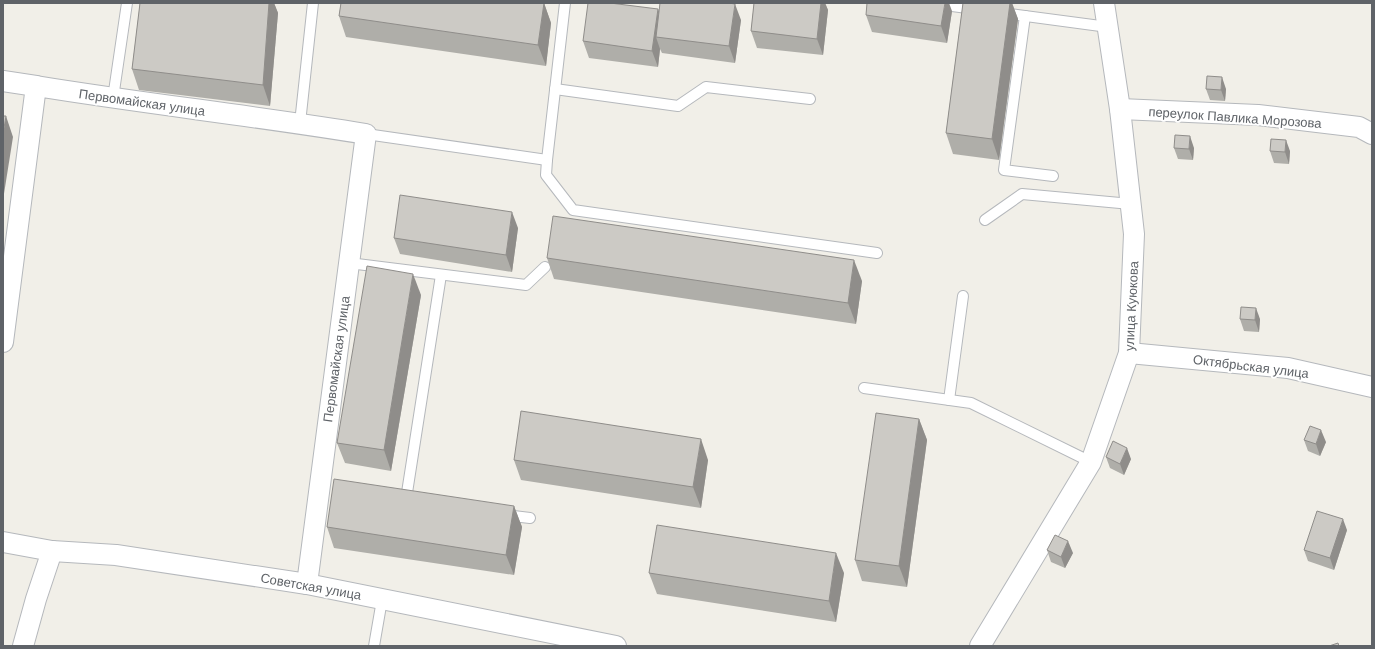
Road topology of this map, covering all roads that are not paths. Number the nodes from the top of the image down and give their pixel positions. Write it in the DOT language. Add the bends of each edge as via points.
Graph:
graph roads {
  1 [pos="127,3"];
  2 [pos="313,3"];
  3 [pos="565,3"];
  4 [pos="1104,3"];
  5 [pos="933,4"];
  6 [pos="1025,16"];
  7 [pos="1108,27"];
  8 [pos="3,81"];
  9 [pos="36,86"];
  10 [pos="555,89"];
  11 [pos="113,98"];
  12 [pos="810,99"];
  13 [pos="1120,109"];
  14 [pos="300,123"];
  15 [pos="366,134"];
  16 [pos="1372,134"];
  17 [pos="547,160"];
  18 [pos="1053,176"];
  19 [pos="1131,204"];
  20 [pos="985,220"];
  21 [pos="877,253"];
  22 [pos="349,263"];
  23 [pos="545,267"];
  24 [pos="441,275"];
  25 [pos="963,296"];
  26 [pos="3,341"];
  27 [pos="1129,353"];
  28 [pos="1372,387"];
  29 [pos="864,388"];
  30 [pos="949,400"];
  31 [pos="1091,462"];
  32 [pos="406,499"];
  33 [pos="499,514"];
  34 [pos="530,518"];
  35 [pos="3,542"];
  36 [pos="52,551"];
  37 [pos="307,584"];
  38 [pos="382,600"];
  39 [pos="23,646"];
  40 [pos="374,646"];
  41 [pos="616,646"];
  42 [pos="980,646"];
  1 -- 11 [label="lane"];
  2 -- 14 [label="lane"];
  3 -- 10 [label="lane"];
  4 -- 7 [label="street, улица Куюкова"];
  5 -- 6 [label="lane"];
  6 -- 7 [label="lane"];
  6 -- 18 [label="lane" via="1004,170"];
  7 -- 13 [label="street, улица Куюкова"];
  8 -- 9 [label="street, Первомайская улица"];
  9 -- 11 [label="street, Первомайская улица"];
  9 -- 26 [label="street"];
  10 -- 12 [label="lane" via="678,106 706,87"];
  10 -- 17 [label="lane"];
  11 -- 14 [label="street, Первомайская улица"];
  13 -- 16 [label="street, переулок Павлика Морозова" via="1258,116 1359,127"];
  13 -- 19 [label="street, улица Куюкова"];
  14 -- 15 [label="street, Первомайская улица"];
  15 -- 17 [label="lane, Первомайская улица"];
  15 -- 22 [label="street, Первомайская улица"];
  17 -- 21 [label="lane" via="546,175 573,210"];
  19 -- 20 [label="lane" via="1022,194"];
  19 -- 27 [label="street, улица Куюкова" via="1134,234"];
  22 -- 24 [label="lane"];
  22 -- 37 [label="street, Первомайская улица" via="324,486"];
  23 -- 24 [label="lane" via="526,285"];
  24 -- 32 [label="lane"];
  25 -- 30 [label="lane"];
  27 -- 28 [label="street, Октябрьская улица" via="1288,368"];
  27 -- 31 [label="street, улица Куюкова"];
  29 -- 30 [label="lane"];
  30 -- 31 [label="lane" via="971,403"];
  31 -- 42 [label="street, улица Куюкова"];
  33 -- 34 [label="lane"];
  35 -- 36 [label="street, Советская улица"];
  36 -- 37 [label="street, Советская улица" via="116,555"];
  36 -- 39 [label="street"];
  37 -- 38 [label="street, Советская улица"];
  38 -- 40 [label="lane"];
  38 -- 41 [label="street, Советская улица"];
}
